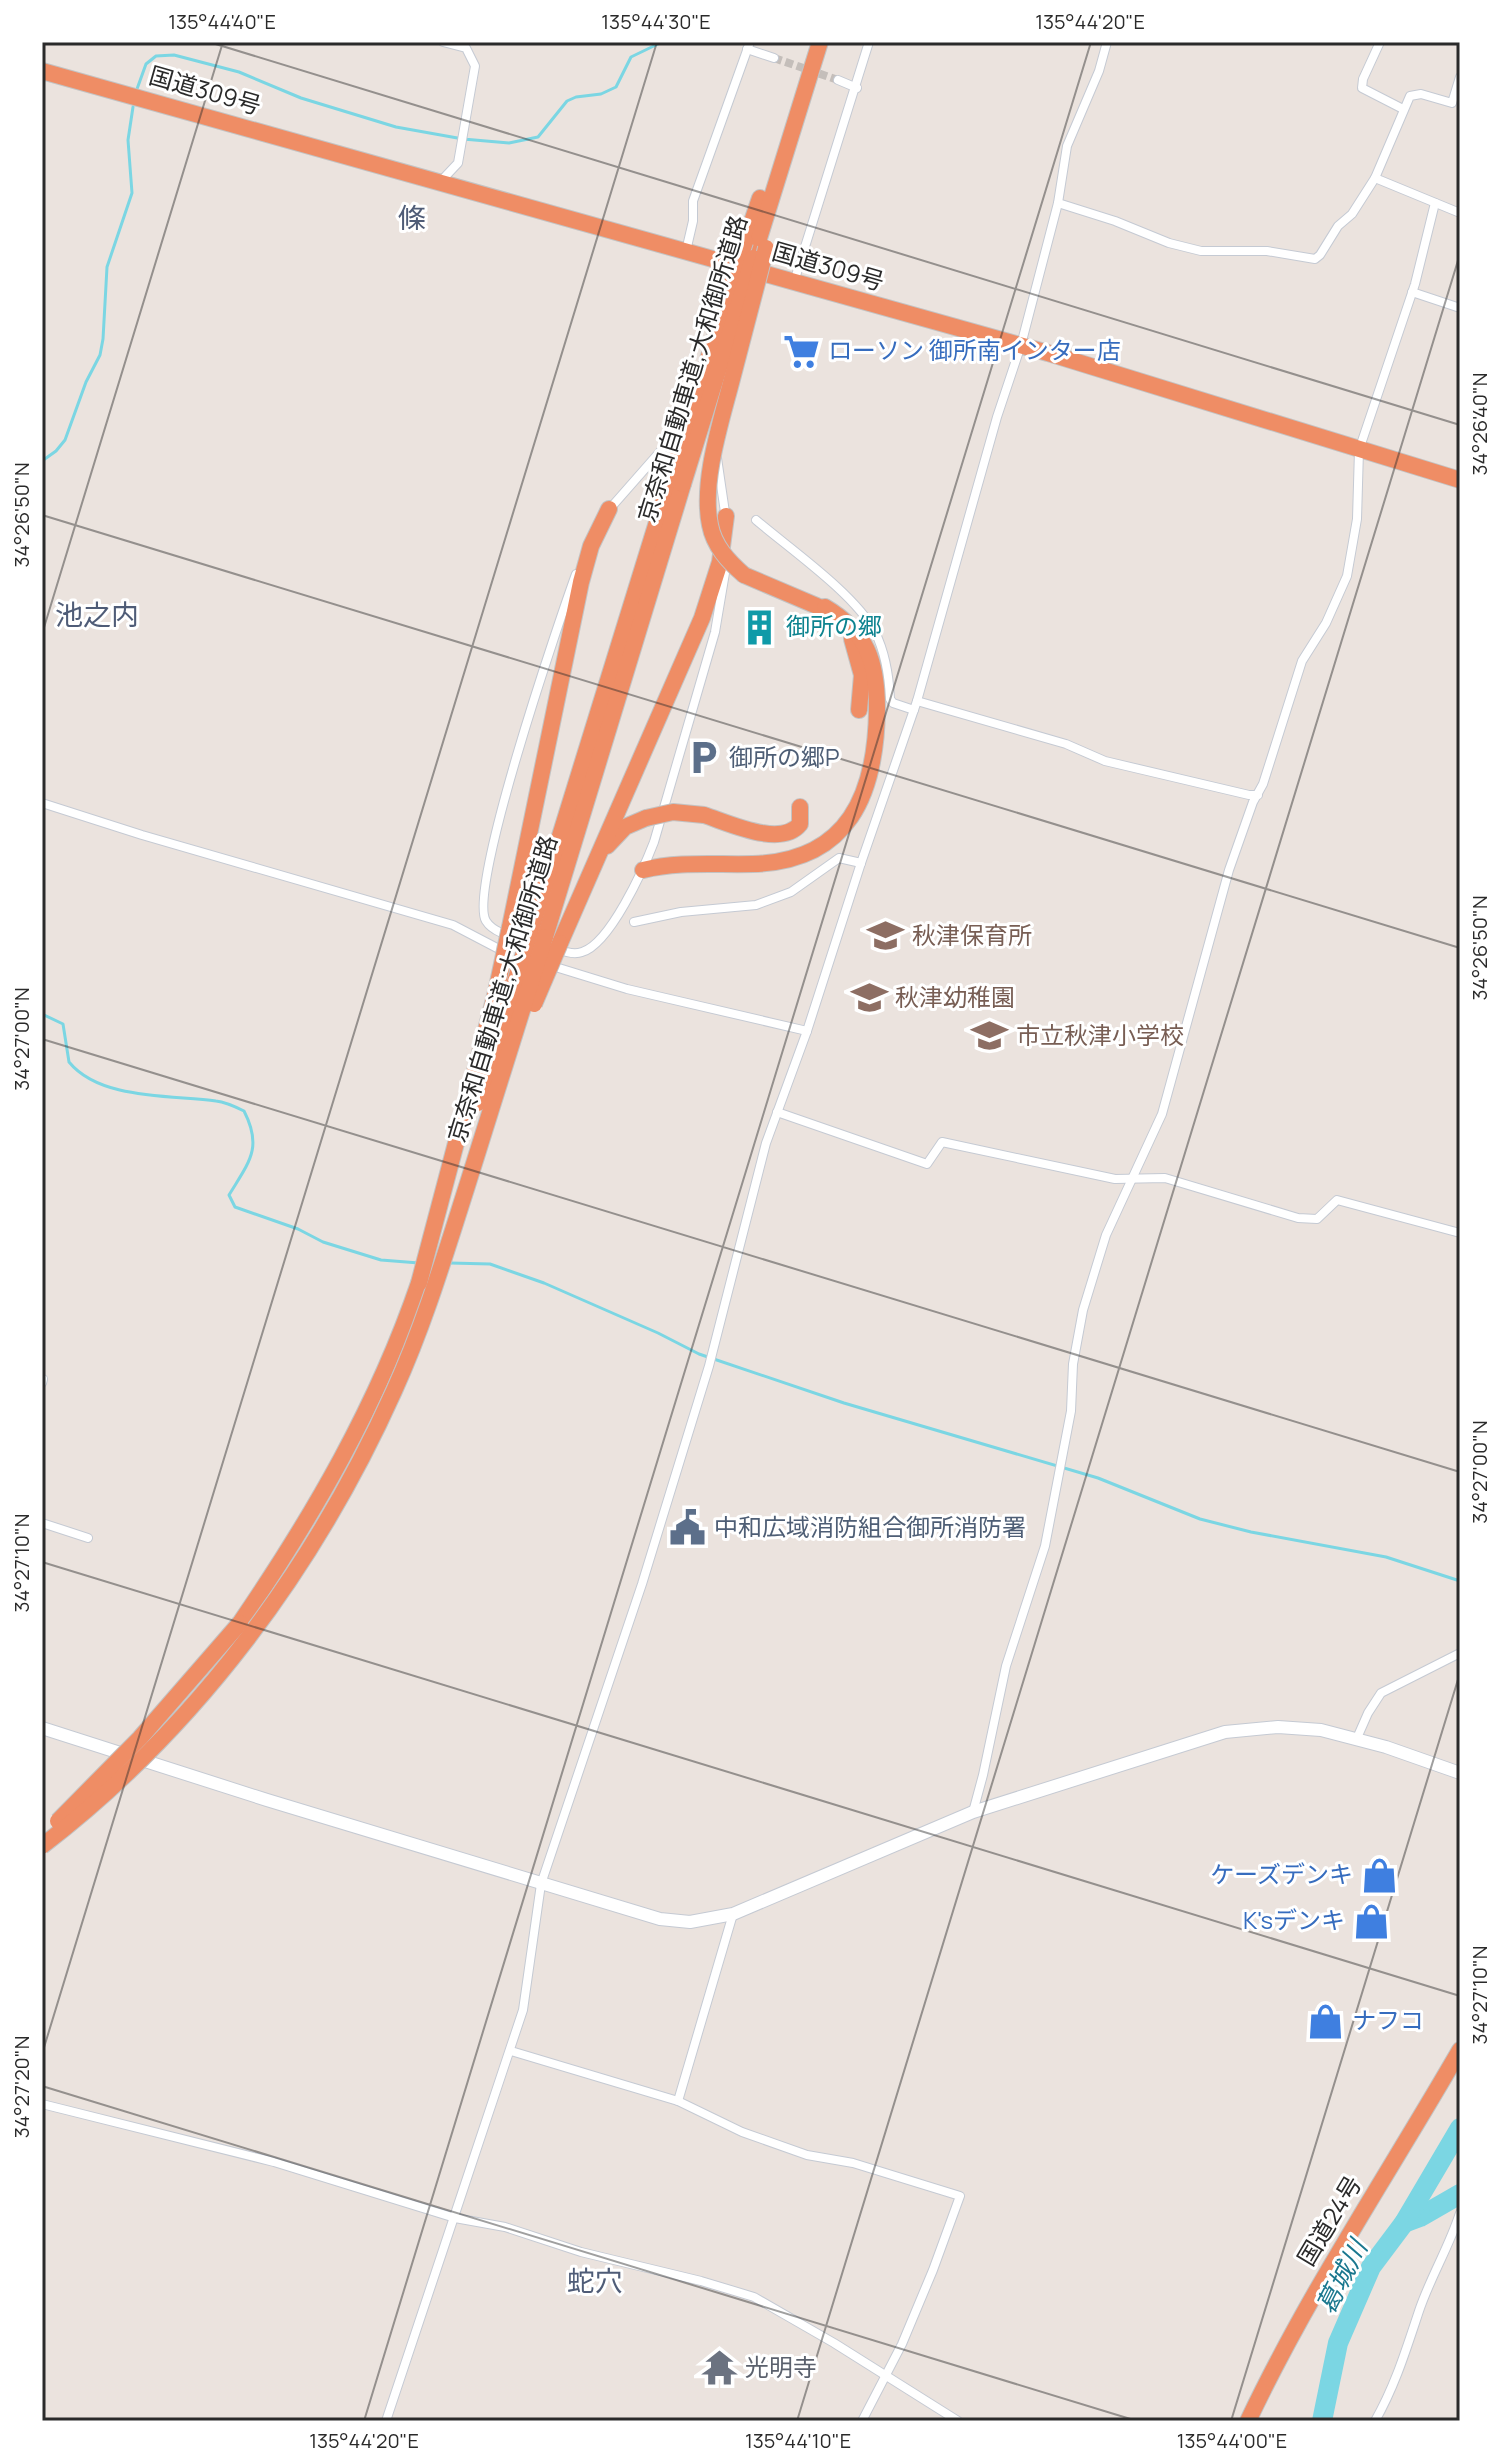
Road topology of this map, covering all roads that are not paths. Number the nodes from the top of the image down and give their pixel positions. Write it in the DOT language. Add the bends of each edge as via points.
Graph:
graph roads {
  1 [pos="443,42"];
  2 [pos="813,42"];
  3 [pos="820,42"];
  4 [pos="869,42"];
  5 [pos="1107,42"];
  6 [pos="1380,42"];
  7 [pos="748,46"];
  8 [pos="774,58"];
  9 [pos="42,71"];
  10 [pos="1460,77"];
  11 [pos="838,80"];
  12 [pos="857,88"];
  13 [pos="1456,104"];
  14 [pos="1403,109"];
  15 [pos="1375,178"];
  16 [pos="440,182"];
  17 [pos="1058,203"];
  18 [pos="1435,203"];
  19 [pos="1460,213"];
  20 [pos="756,245"];
  21 [pos="686,251"];
  22 [pos="731,264"];
  23 [pos="756,271"];
  24 [pos="794,282"];
  25 [pos="1412,292"];
  26 [pos="1460,308"];
  27 [pos="1021,345"];
  28 [pos="665,446"];
  29 [pos="1359,450"];
  30 [pos="717,460"];
  31 [pos="1460,480"];
  32 [pos="609,509"];
  33 [pos="726,516"];
  34 [pos="756,520"];
  35 [pos="825,607"];
  36 [pos="916,705"];
  37 [pos="859,710"];
  38 [pos="1258,795"];
  39 [pos="42,803"];
  40 [pos="861,863"];
  41 [pos="594,864"];
  42 [pos="756,864"];
  43 [pos="643,870"];
  44 [pos="634,922"];
  45 [pos="545,938"];
  46 [pos="807,1031"];
  47 [pos="777,1112"];
  48 [pos="1132,1178"];
  49 [pos="1460,1233"];
  50 [pos="419,1283"];
  51 [pos="42,1523"];
  52 [pos="88,1538"];
  53 [pos="1460,1653"];
  54 [pos="42,1728"];
  55 [pos="1357,1738"];
  56 [pos="1460,1773"];
  57 [pos="973,1812"];
  58 [pos="42,1835"];
  59 [pos="42,1846"];
  60 [pos="541,1884"];
  61 [pos="733,1914"];
  62 [pos="1460,2050"];
  63 [pos="511,2051"];
  64 [pos="678,2101"];
  65 [pos="42,2104"];
  66 [pos="455,2218"];
  67 [pos="1458,2222"];
  68 [pos="885,2377"];
  69 [pos="386,2421"];
  70 [pos="862,2421"];
  71 [pos="958,2421"];
  72 [pos="1248,2421"];
  73 [pos="1375,2421"];
  1 -- 16 [label="street" via="466,48 475,66 458,163"];
  2 -- 20 [label="highway, 京奈和自動車道;大和御所道路"];
  3 -- 20 [label="highway"];
  4 -- 12 [label="street"];
  5 -- 17 [label="street" via="1067,146"];
  6 -- 14 [label="street" via="1361,84"];
  7 -- 8 [label="street"];
  7 -- 21 [label="street" via="693,201"];
  9 -- 16 [label="highway, 国道309号"];
  10 -- 13 [label="street"];
  11 -- 12 [label="street"];
  12 -- 24 [label="street"];
  13 -- 14 [label="street" via="1416,94"];
  14 -- 15 [label="street"];
  15 -- 17 [label="street" via="1315,259 1267,251 1201,251"];
  15 -- 18 [label="street"];
  16 -- 21 [label="highway, 国道309号"];
  17 -- 27 [label="street"];
  18 -- 19 [label="street"];
  18 -- 25 [label="street"];
  20 -- 35 [label="highway, bridge" via="719,431 708,501 710,529 723,554 744,575"];
  20 -- 45 [label="highway, 京奈和自動車道;大和御所道路, bridge" via="676,482"];
  21 -- 22 [label="highway, 国道309号"];
  22 -- 23 [label="highway, 国道309号"];
  22 -- 28 [label="street" via="688,403"];
  23 -- 24 [label="highway, 国道309号"];
  23 -- 30 [label="street" via="716,410"];
  24 -- 27 [label="highway, 国道309号"];
  25 -- 26 [label="street"];
  25 -- 29 [label="street"];
  27 -- 29 [label="highway, 国道309号"];
  27 -- 36 [label="street"];
  28 -- 30 [label="street" via="692,440"];
  28 -- 32 [label="street"];
  29 -- 31 [label="highway, 国道309号"];
  29 -- 38 [label="street" via="1357,519 1347,576 1302,661"];
  30 -- 33 [label="street"];
  32 -- 43 [label="street" via="583,556 562,613 495,835 482,910 485,921 500,932 580,953 610,926"];
  32 -- 50 [label="highway, bridge" via="581,582 493,1004"];
  33 -- 41 [label="highway" via="711,597"];
  33 -- 43 [label="street" via="727,568 715,632"];
  34 -- 36 [label="street" via="861,611 883,653 890,699"];
  35 -- 37 [label="highway" via="857,649 862,675"];
  35 -- 42 [label="highway" via="858,634 874,670 877,722 871,775 854,812 825,843 799,857"];
  36 -- 38 [label="street" via="1066,744 1105,761"];
  36 -- 40 [label="street"];
  38 -- 48 [label="street" via="1229,870 1162,1114"];
  39 -- 46 [label="street" via="453,925 497,948 627,989"];
  40 -- 44 [label="street" via="839,858 791,892 756,905"];
  40 -- 46 [label="street"];
  41 -- 42 [label="highway, bridge" via="625,827 646,818 673,812 704,815 782,835 800,824 800,807 805,822 798,839 778,856"];
  41 -- 45 [label="highway"];
  42 -- 43 [label="highway"];
  45 -- 50 [label="highway, 京奈和自動車道;大和御所道路, bridge"];
  45 -- 59 [label="highway, 京奈和自動車道;大和御所道路, bridge" via="521,1036 510,1048 418,1334 336,1506 249,1637 194,1704 108,1791"];
  46 -- 47 [label="street"];
  47 -- 48 [label="street" via="927,1164 942,1142 1115,1179"];
  47 -- 60 [label="street" via="709,1366"];
  48 -- 49 [label="street" via="1165,1178 1298,1218 1317,1219 1337,1200"];
  48 -- 57 [label="street" via="1106,1235 1083,1310 1071,1411 1045,1546 1006,1666"];
  50 -- 58 [label="highway, 京奈和自動車道;大和御所道路, bridge" via="348,1448 240,1623 140,1738"];
  51 -- 52 [label="street"];
  53 -- 55 [label="street" via="1381,1693"];
  54 -- 60 [label="street"];
  55 -- 56 [label="street"];
  55 -- 57 [label="street" via="1292,1728 1225,1732"];
  57 -- 61 [label="street"];
  60 -- 61 [label="street" via="660,1919 690,1922"];
  60 -- 63 [label="street" via="523,2010"];
  61 -- 64 [label="street"];
  62 -- 72 [label="highway, 国道24号" via="1337,2255"];
  63 -- 64 [label="street"];
  63 -- 66 [label="street"];
  64 -- 68 [label="street" via="807,2155 853,2163 960,2196"];
  65 -- 66 [label="street" via="274,2162"];
  66 -- 68 [label="street" via="505,2227 754,2297"];
  66 -- 69 [label="street"];
  67 -- 73 [label="street"];
  68 -- 70 [label="street"];
  68 -- 71 [label="street"];
}
